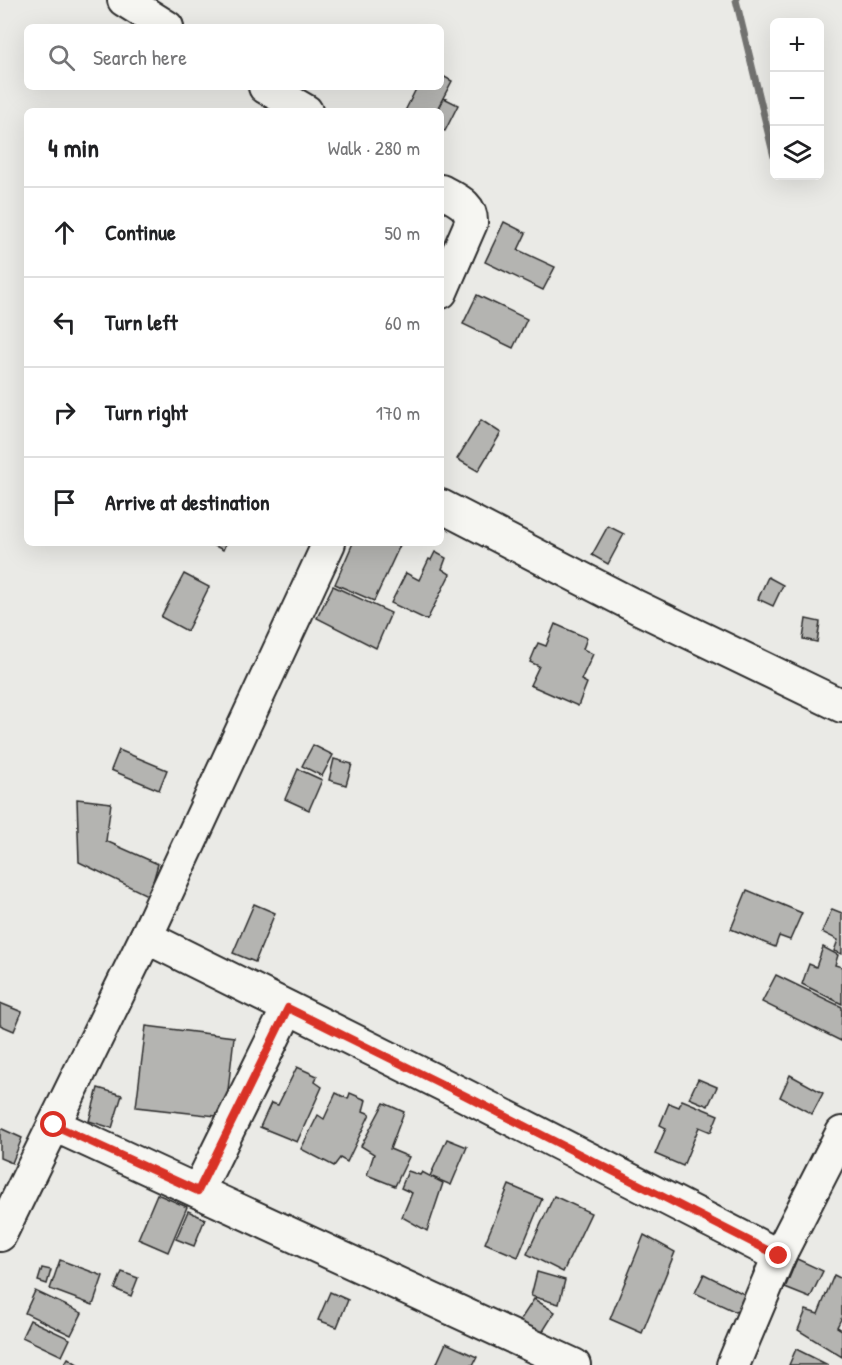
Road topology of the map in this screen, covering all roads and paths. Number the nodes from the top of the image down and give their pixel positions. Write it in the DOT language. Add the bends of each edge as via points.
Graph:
graph roads {
  1 [pos="124,0"];
  2 [pos="162,24"];
  3 [pos="270,90"];
  4 [pos="301,108"];
  5 [pos="444,193"];
  6 [pos="444,285"];
  7 [pos="444,508"];
  8 [pos="329,546"];
  9 [pos="842,706"];
  10 [pos="146,937"];
  11 [pos="288,1008"];
  12 [pos="54,1125"];
  13 [pos="842,1133"];
  14 [pos="198,1191"];
  15 [pos="0,1235"];
  16 [pos="779,1256"];
  17 [pos="574,1365"];
  18 [pos="733,1365"];
  1 -- 2 [label="street"];
  3 -- 4 [label="street"];
  5 -- 6 [label="street" via="469,209 471,216"];
  7 -- 9 [label="street"];
  8 -- 10 [label="street"];
  10 -- 11 [label="street"];
  10 -- 12 [label="street"];
  11 -- 14 [label="street"];
  11 -- 16 [label="street"];
  12 -- 14 [label="street"];
  12 -- 15 [label="street"];
  13 -- 16 [label="street"];
  14 -- 17 [label="street"];
  16 -- 18 [label="street"];
}
